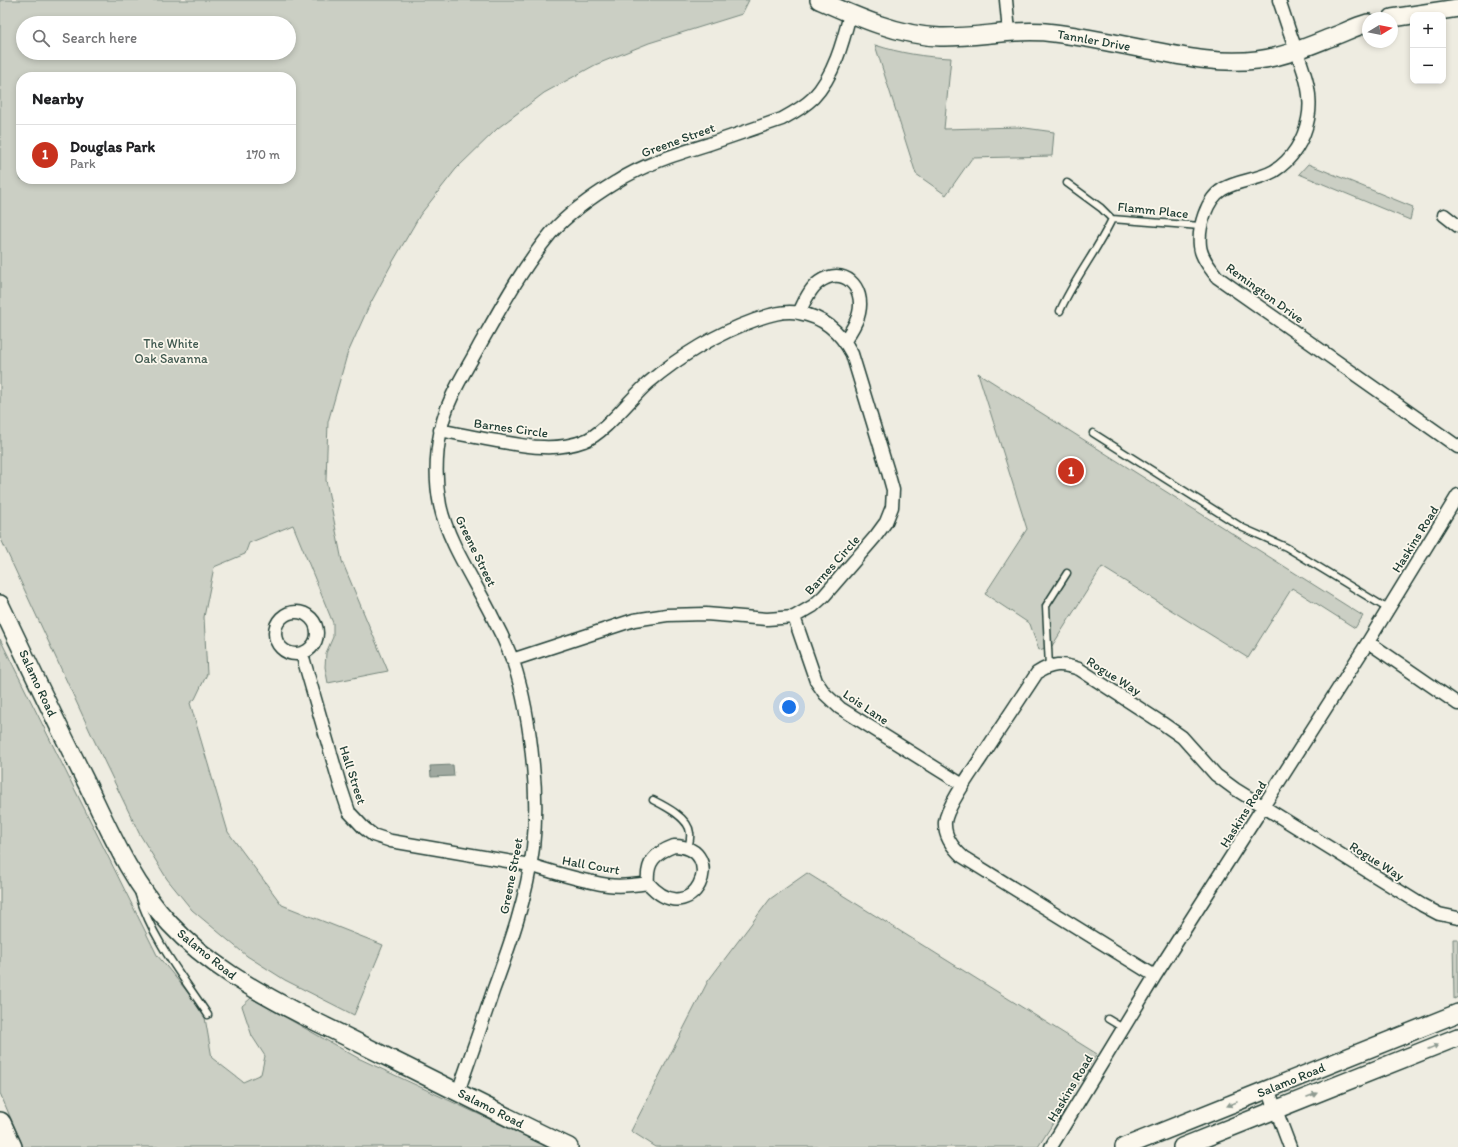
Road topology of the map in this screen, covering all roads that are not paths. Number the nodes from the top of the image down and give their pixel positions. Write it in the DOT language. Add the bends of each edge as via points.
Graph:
graph roads {
  1 [pos="819,0"];
  2 [pos="1006,0"];
  3 [pos="1280,0"];
  4 [pos="1458,8"];
  5 [pos="850,14"];
  6 [pos="1398,17"];
  7 [pos="1362,25"];
  8 [pos="1009,32"];
  9 [pos="1296,51"];
  10 [pos="1067,183"];
  11 [pos="1444,215"];
  12 [pos="1112,219"];
  13 [pos="1200,226"];
  14 [pos="1458,226"];
  15 [pos="799,312"];
  16 [pos="1060,312"];
  17 [pos="845,340"];
  18 [pos="440,430"];
  19 [pos="1093,433"];
  20 [pos="1458,447"];
  21 [pos="1458,496"];
  22 [pos="1067,573"];
  23 [pos="0,604"];
  24 [pos="1388,609"];
  25 [pos="794,617"];
  26 [pos="1368,642"];
  27 [pos="302,654"];
  28 [pos="512,660"];
  29 [pos="1049,666"];
  30 [pos="1458,704"];
  31 [pos="963,785"];
  32 [pos="652,800"];
  33 [pos="1264,807"];
  34 [pos="688,849"];
  35 [pos="530,865"];
  36 [pos="132,872"];
  37 [pos="648,883"];
  38 [pos="1458,918"];
  39 [pos="1155,976"];
  40 [pos="1458,1013"];
  41 [pos="208,1015"];
  42 [pos="1108,1019"];
  43 [pos="1123,1028"];
  44 [pos="1458,1037"];
  45 [pos="1268,1089"];
  46 [pos="458,1092"];
  47 [pos="1276,1109"];
  48 [pos="0,1122"];
  49 [pos="11,1147"];
  50 [pos="569,1147"];
  51 [pos="1051,1147"];
  52 [pos="1124,1147"];
  53 [pos="1182,1147"];
  54 [pos="1290,1147"];
  1 -- 5 [label="main road, Tannler Drive"];
  2 -- 8 [label="street"];
  3 -- 9 [label="street, Remington Drive"];
  4 -- 6 [label="main road"];
  5 -- 8 [label="main road, Tannler Drive" via="896,30 928,36 961,37"];
  5 -- 18 [label="street, Greene Street" via="839,52 822,86 797,110 782,119 662,158 618,180 584,203 552,232 508,294 453,393"];
  7 -- 9 [label="main road, Tannler Drive"];
  8 -- 9 [label="main road, Tannler Drive" via="1054,33 1217,62 1271,58"];
  9 -- 13 [label="street, Remington Drive" via="1304,72 1310,101 1308,120 1301,143 1292,156 1274,171 1221,190 1213,198"];
  10 -- 12 [label="lane, Flamm Place"];
  11 -- 14 [label="street"];
  12 -- 13 [label="lane, Flamm Place"];
  12 -- 16 [label="lane"];
  13 -- 20 [label="street, Remington Drive" via="1200,246 1207,263 1217,277"];
  15 -- 17 [label="street, Barnes Circle" via="824,322"];
  15 -- 17 [label="street" via="818,282 833,275 850,280 858,292 860,307"];
  15 -- 18 [label="street, Barnes Circle" via="784,312 766,317 705,342 648,383 603,428 585,441 564,447 535,448"];
  17 -- 25 [label="street, Barnes Circle" via="852,354 888,472 892,507 886,522 875,537 824,596"];
  18 -- 28 [label="street, Greene Street" via="437,485 446,526"];
  19 -- 24 [label="lane" via="1243,528 1286,547"];
  21 -- 24 [label="street, Haskins Road"];
  22 -- 29 [label="lane" via="1046,606"];
  23 -- 36 [label="main road, Salamo Road" via="105,822"];
  24 -- 26 [label="street, Haskins Road"];
  25 -- 28 [label="street, Barnes Circle" via="767,619 706,614 667,615 627,622"];
  25 -- 31 [label="street, Lois Lane" via="816,681 825,694 840,708"];
  26 -- 30 [label="street"];
  26 -- 33 [label="street, Haskins Road"];
  27 -- 35 [label="street, Hall Street" via="349,812 364,828 373,835 391,841"];
  28 -- 35 [label="street, Greene Street" via="523,699 533,765 535,818"];
  29 -- 31 [label="street" via="1037,674"];
  29 -- 33 [label="street, Rogue Way" via="1067,665 1079,669 1156,719 1182,737 1216,775"];
  31 -- 39 [label="street" via="945,823 954,849"];
  32 -- 34 [label="lane" via="672,810 688,826"];
  33 -- 38 [label="street, Rogue Way" via="1422,905 1439,914"];
  33 -- 39 [label="street, Haskins Road"];
  34 -- 37 [label="street" via="674,846 656,856 647,874"];
  34 -- 37 [label="street" via="700,857 702,863 698,888 690,895 670,899 661,895"];
  35 -- 37 [label="street, Hall Court" via="609,885"];
  35 -- 46 [label="street, Greene Street" via="510,944"];
  36 -- 41 [label="lane" via="144,911 157,937"];
  36 -- 46 [label="main road, Salamo Road" via="169,924 234,978 349,1039"];
  39 -- 43 [label="street, Haskins Road"];
  40 -- 45 [label="main road, Salamo Road"];
  42 -- 43 [label="lane"];
  43 -- 51 [label="street, Haskins Road"];
  47 -- 44 [label="main road, Salamo Road, one-way"];
  45 -- 47 [label="street"];
  45 -- 52 [label="main road, Salamo Road, one-way"];
  46 -- 50 [label="main road, Salamo Road"];
  47 -- 53 [label="main road, Salamo Road"];
  47 -- 54 [label="street"];
  48 -- 49 [label="highway"];
}
